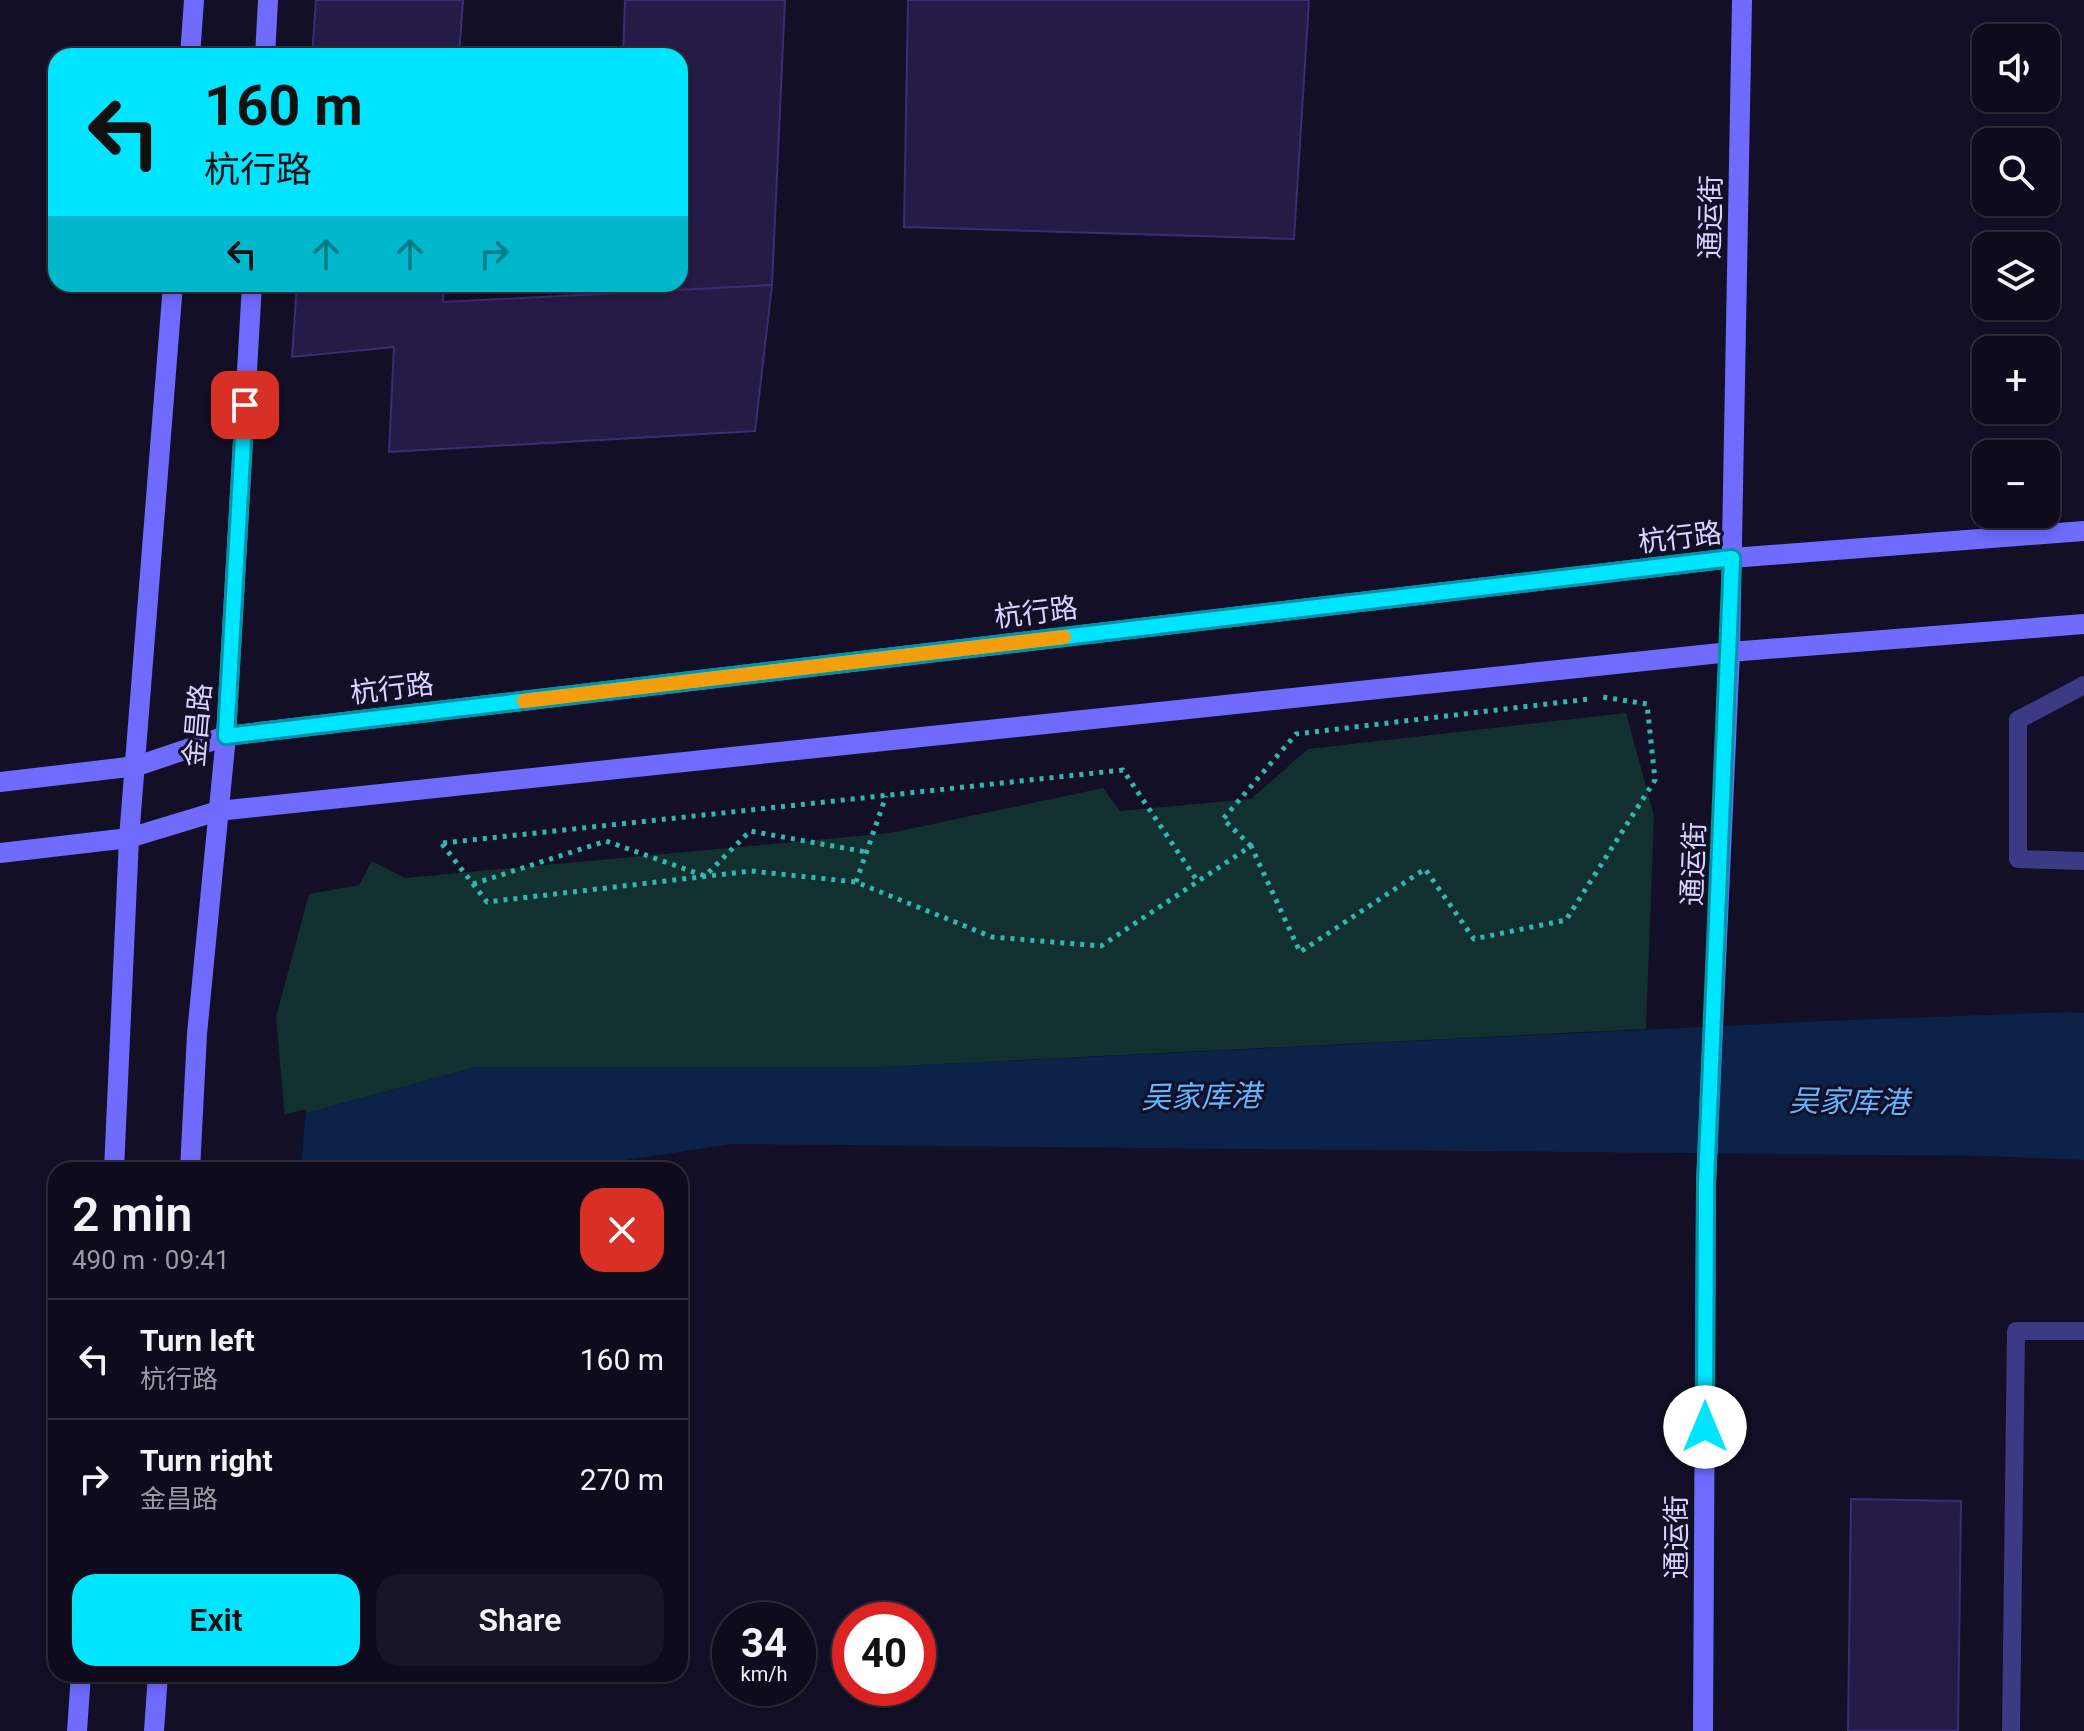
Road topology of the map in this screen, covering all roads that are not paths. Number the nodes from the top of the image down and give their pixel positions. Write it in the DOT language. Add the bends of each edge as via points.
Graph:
graph roads {
  1 [pos="194,0"];
  2 [pos="268,0"];
  3 [pos="1742,0"];
  4 [pos="191,48"];
  5 [pos="265,48"];
  6 [pos="172,292"];
  7 [pos="252,292"];
  8 [pos="2084,531"];
  9 [pos="1732,558"];
  10 [pos="2084,624"];
  11 [pos="1730,652"];
  12 [pos="2084,685"];
  13 [pos="226,736"];
  14 [pos="137,766"];
  15 [pos="0,782"];
  16 [pos="218,811"];
  17 [pos="129,838"];
  18 [pos="0,853"];
  19 [pos="2084,861"];
  20 [pos="114,1162"];
  21 [pos="190,1162"];
  22 [pos="2084,1331"];
  23 [pos="80,1682"];
  24 [pos="157,1682"];
  25 [pos="77,1731"];
  26 [pos="154,1731"];
  27 [pos="1703,1731"];
  28 [pos="2011,1731"];
  1 -- 4 [label="main road"];
  2 -- 5 [label="main road"];
  3 -- 9 [label="main road, 通运街"];
  6 -- 14 [label="main road, 金昌路"];
  7 -- 13 [label="main road, 金昌路"];
  8 -- 9 [label="main road, 杭行路"];
  9 -- 11 [label="main road, 通运街"];
  9 -- 13 [label="main road, 杭行路"];
  10 -- 11 [label="main road"];
  11 -- 16 [label="main road"];
  11 -- 27 [label="main road, 通运街" via="1706,1184"];
  12 -- 19 [label="lane" via="2018,720 2018,859"];
  13 -- 14 [label="main road, 杭行路"];
  13 -- 16 [label="main road, 金昌路"];
  14 -- 15 [label="main road, 杭行路"];
  14 -- 17 [label="main road, 金昌路"];
  16 -- 17 [label="main road"];
  16 -- 21 [label="main road, 金昌路"];
  17 -- 18 [label="main road"];
  17 -- 20 [label="main road, 金昌路"];
  22 -- 28 [label="lane" via="2016,1331"];
  23 -- 25 [label="main road"];
  24 -- 26 [label="main road"];
}
